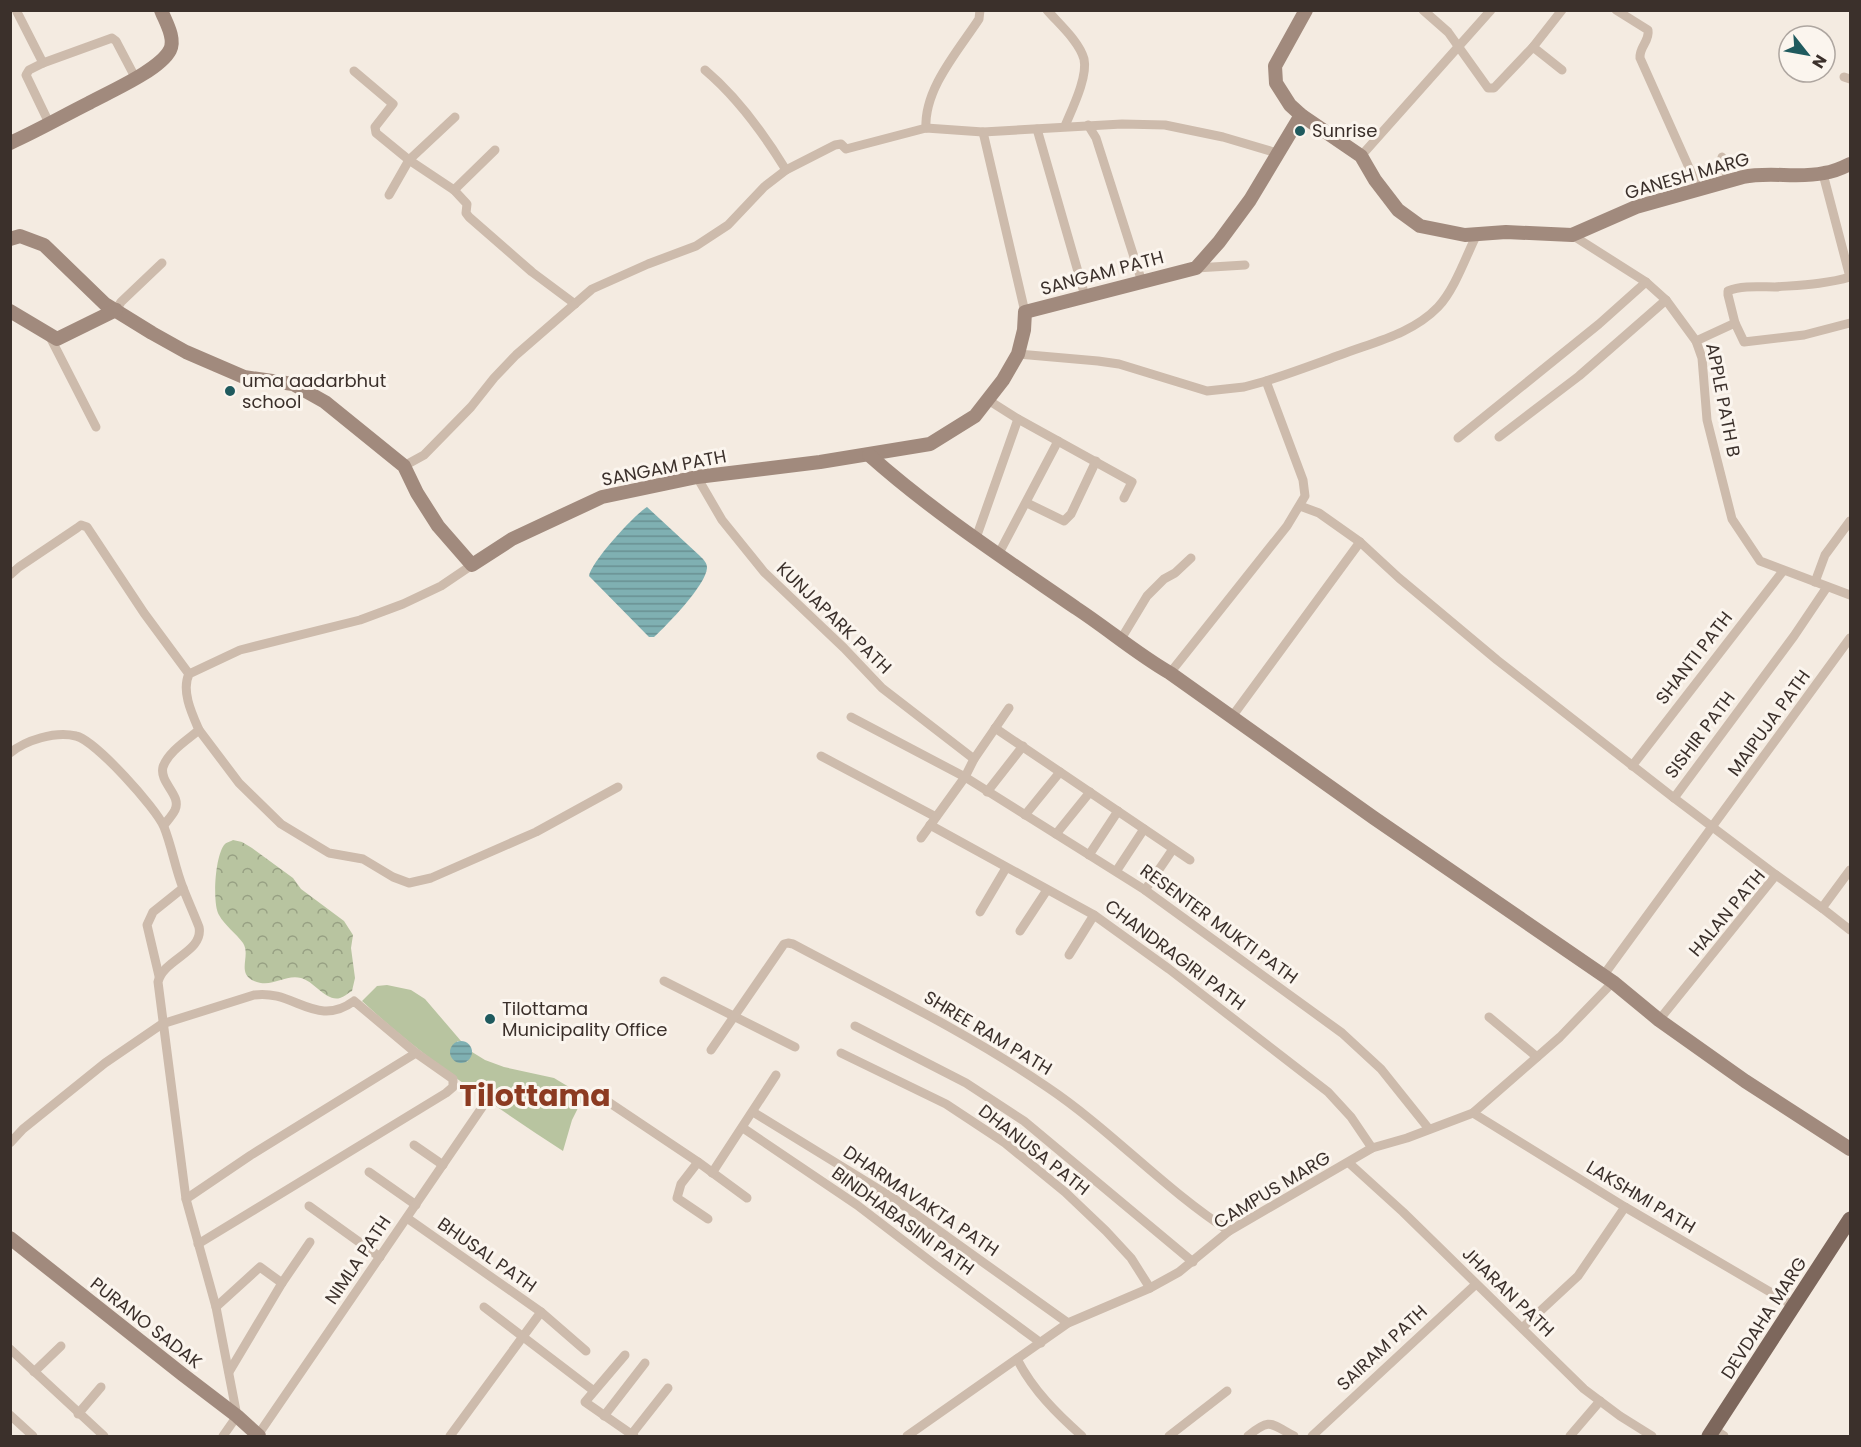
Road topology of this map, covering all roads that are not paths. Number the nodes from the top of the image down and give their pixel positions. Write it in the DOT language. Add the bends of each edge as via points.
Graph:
graph roads {
  1 [pos="16,10"];
  2 [pos="160,10"];
  3 [pos="980,10"];
  4 [pos="1047,10"];
  5 [pos="1306,10"];
  6 [pos="1423,10"];
  7 [pos="1491,10"];
  8 [pos="1562,10"];
  9 [pos="1616,10"];
  10 [pos="1459,46"];
  11 [pos="1533,47"];
  12 [pos="43,63"];
  13 [pos="705,70"];
  14 [pos="1562,70"];
  15 [pos="354,71"];
  16 [pos="136,80"];
  17 [pos="1301,115"];
  18 [pos="455,117"];
  19 [pos="50,125"];
  20 [pos="1088,125"];
  21 [pos="1065,126"];
  22 [pos="926,128"];
  23 [pos="1037,129"];
  24 [pos="982,132"];
  25 [pos="10,143"];
  26 [pos="495,150"];
  27 [pos="1277,153"];
  28 [pos="1361,156"];
  29 [pos="1722,157"];
  30 [pos="410,160"];
  31 [pos="1851,164"];
  32 [pos="786,170"];
  33 [pos="1823,174"];
  34 [pos="1728,181"];
  35 [pos="454,189"];
  36 [pos="1699,190"];
  37 [pos="389,195"];
  38 [pos="1477,234"];
  39 [pos="1572,234"];
  40 [pos="10,239"];
  41 [pos="162,263"];
  42 [pos="1245,265"];
  43 [pos="1196,268"];
  44 [pos="1850,277"];
  45 [pos="1142,282"];
  46 [pos="1646,282"];
  47 [pos="1085,296"];
  48 [pos="1666,300"];
  49 [pos="575,304"];
  50 [pos="116,310"];
  51 [pos="10,311"];
  52 [pos="1025,312"];
  53 [pos="1735,323"];
  54 [pos="1851,323"];
  55 [pos="48,333"];
  56 [pos="1696,341"];
  57 [pos="1018,354"];
  58 [pos="1266,381"];
  59 [pos="988,400"];
  60 [pos="1018,419"];
  61 [pos="96,427"];
  62 [pos="1498,437"];
  63 [pos="1458,438"];
  64 [pos="1058,441"];
  65 [pos="869,455"];
  66 [pos="1096,461"];
  67 [pos="404,466"];
  68 [pos="697,477"];
  69 [pos="1124,498"];
  70 [pos="1027,503"];
  71 [pos="1300,506"];
  72 [pos="1851,521"];
  73 [pos="976,538"];
  74 [pos="1360,542"];
  75 [pos="998,555"];
  76 [pos="1191,558"];
  77 [pos="472,565"];
  78 [pos="1783,571"];
  79 [pos="10,575"];
  80 [pos="1815,582"];
  81 [pos="1827,587"];
  82 [pos="1851,595"];
  83 [pos="1851,638"];
  84 [pos="1120,639"];
  85 [pos="1170,673"];
  86 [pos="189,674"];
  87 [pos="1009,708"];
  88 [pos="851,717"];
  89 [pos="1231,718"];
  90 [pos="995,728"];
  91 [pos="199,730"];
  92 [pos="1023,746"];
  93 [pos="10,753"];
  94 [pos="821,756"];
  95 [pos="974,759"];
  96 [pos="1632,766"];
  97 [pos="1060,772"];
  98 [pos="965,777"];
  99 [pos="618,787"];
  100 [pos="987,792"];
  101 [pos="1090,792"];
  102 [pos="1674,798"];
  103 [pos="1118,811"];
  104 [pos="1025,815"];
  105 [pos="933,821"];
  106 [pos="164,825"];
  107 [pos="1713,827"];
  108 [pos="1144,829"];
  109 [pos="1056,834"];
  110 [pos="921,838"];
  111 [pos="1173,849"];
  112 [pos="1089,855"];
  113 [pos="1190,860"];
  114 [pos="1006,867"];
  115 [pos="1117,870"];
  116 [pos="1851,870"];
  117 [pos="1776,875"];
  118 [pos="183,888"];
  119 [pos="1047,890"];
  120 [pos="1145,890"];
  121 [pos="1822,908"];
  122 [pos="980,912"];
  123 [pos="1094,915"];
  124 [pos="1851,930"];
  125 [pos="1020,931"];
  126 [pos="1069,955"];
  127 [pos="159,976"];
  128 [pos="1608,979"];
  129 [pos="664,981"];
  130 [pos="734,1016"];
  131 [pos="1489,1017"];
  132 [pos="1659,1020"];
  133 [pos="162,1023"];
  134 [pos="855,1026"];
  135 [pos="795,1047"];
  136 [pos="711,1050"];
  137 [pos="416,1053"];
  138 [pos="841,1053"];
  139 [pos="1537,1057"];
  140 [pos="776,1075"];
  141 [pos="598,1095"];
  142 [pos="485,1103"];
  143 [pos="753,1112"];
  144 [pos="1473,1113"];
  145 [pos="743,1128"];
  146 [pos="1429,1129"];
  147 [pos="10,1143"];
  148 [pos="414,1145"];
  149 [pos="1372,1148"];
  150 [pos="1851,1149"];
  151 [pos="698,1161"];
  152 [pos="1349,1163"];
  153 [pos="443,1165"];
  154 [pos="369,1172"];
  155 [pos="712,1173"];
  156 [pos="747,1198"];
  157 [pos="186,1199"];
  158 [pos="416,1205"];
  159 [pos="309,1206"];
  160 [pos="1625,1207"];
  161 [pos="406,1218"];
  162 [pos="708,1219"];
  163 [pos="1851,1219"];
  164 [pos="1229,1231"];
  165 [pos="10,1238"];
  166 [pos="310,1242"];
  167 [pos="198,1244"];
  168 [pos="380,1257"];
  169 [pos="1193,1262"];
  170 [pos="282,1283"];
  171 [pos="1476,1285"];
  172 [pos="1150,1288"];
  173 [pos="1794,1306"];
  174 [pos="216,1307"];
  175 [pos="484,1307"];
  176 [pos="541,1312"];
  177 [pos="1068,1323"];
  178 [pos="1522,1328"];
  179 [pos="523,1336"];
  180 [pos="1041,1342"];
  181 [pos="61,1346"];
  182 [pos="10,1349"];
  183 [pos="586,1351"];
  184 [pos="625,1355"];
  185 [pos="1017,1359"];
  186 [pos="645,1363"];
  187 [pos="34,1372"];
  188 [pos="229,1372"];
  189 [pos="100,1387"];
  190 [pos="668,1388"];
  191 [pos="594,1391"];
  192 [pos="1227,1391"];
  193 [pos="1600,1401"];
  194 [pos="78,1414"];
  195 [pos="10,1415"];
  196 [pos="237,1416"];
  197 [pos="604,1416"];
  198 [pos="1716,1434"];
  199 [pos="259,1436"];
  200 [pos="632,1436"];
  201 [pos="33,1437"];
  202 [pos="104,1437"];
  203 [pos="223,1437"];
  204 [pos="450,1437"];
  205 [pos="907,1437"];
  206 [pos="1082,1437"];
  207 [pos="1168,1437"];
  208 [pos="1248,1437"];
  209 [pos="1294,1437"];
  210 [pos="1312,1437"];
  211 [pos="1570,1437"];
  212 [pos="1652,1437"];
  1 -- 12 [label="street"];
  2 -- 16 [label="street" via="171,35 170,51"];
  3 -- 22 [label="street" via="979,19 934,88 927,104"];
  4 -- 21 [label="street" via="1077,45 1084,60 1083,80"];
  5 -- 17 [label="street" via="1275,71 1276,83"];
  6 -- 10 [label="street"];
  7 -- 10 [label="street"];
  8 -- 11 [label="street"];
  9 -- 36 [label="street" via="1648,30 1640,58"];
  10 -- 11 [label="street" via="1491,89"];
  10 -- 28 [label="street"];
  11 -- 14 [label="street"];
  12 -- 16 [label="street" via="112,38"];
  12 -- 19 [label="street" via="27,75"];
  13 -- 32 [label="street" via="737,103"];
  15 -- 30 [label="street" via="393,104 374,130"];
  16 -- 19 [label="street"];
  17 -- 27 [label="street"];
  17 -- 28 [label="street"];
  18 -- 30 [label="street"];
  19 -- 25 [label="street"];
  20 -- 21 [label="street"];
  20 -- 27 [label="street" via="1165,125"];
  20 -- 45 [label="street" via="1096,138"];
  21 -- 23 [label="street"];
  22 -- 24 [label="street"];
  22 -- 32 [label="street" via="846,149 842,144 835,145"];
  23 -- 24 [label="street"];
  23 -- 47 [label="street"];
  24 -- 52 [label="street"];
  26 -- 35 [label="street"];
  27 -- 43 [label="street" via="1250,200"];
  28 -- 38 [label="street" via="1398,210 1420,226"];
  29 -- 34 [label="street"];
  30 -- 35 [label="street"];
  30 -- 37 [label="street"];
  31 -- 33 [label="street, GANESH MARG"];
  32 -- 49 [label="street" via="728,225 696,246 604,282"];
  33 -- 34 [label="street, GANESH MARG" via="1761,173"];
  33 -- 44 [label="street"];
  34 -- 36 [label="street, GANESH MARG"];
  35 -- 49 [label="street" via="467,204 469,217"];
  36 -- 39 [label="street, GANESH MARG" via="1636,207"];
  38 -- 39 [label="street"];
  38 -- 58 [label="street" via="1449,292 1423,320 1385,339"];
  39 -- 46 [label="street, APPLE PATH B"];
  40 -- 50 [label="street" via="20,236 44,245"];
  41 -- 50 [label="street"];
  42 -- 43 [label="street"];
  43 -- 45 [label="street, SANGAM PATH"];
  44 -- 53 [label="street" via="1728,291"];
  45 -- 47 [label="street, SANGAM PATH"];
  46 -- 48 [label="street, APPLE PATH B"];
  46 -- 63 [label="street"];
  47 -- 52 [label="street, SANGAM PATH"];
  48 -- 56 [label="street, APPLE PATH B"];
  48 -- 62 [label="street" via="1579,376"];
  49 -- 67 [label="street" via="516,356 424,455"];
  50 -- 55 [label="street" via="57,339"];
  50 -- 67 [label="street" via="186,352 244,377 294,384 325,402"];
  51 -- 55 [label="street"];
  52 -- 57 [label="street, SANGAM PATH"];
  53 -- 54 [label="street" via="1744,342 1804,335"];
  53 -- 56 [label="street"];
  55 -- 61 [label="street"];
  56 -- 78 [label="street, APPLE PATH B" via="1702,358 1707,420 1732,519 1760,561"];
  57 -- 58 [label="street" via="1119,364 1207,391"];
  57 -- 59 [label="street, SANGAM PATH"];
  58 -- 71 [label="street" via="1303,480 1305,496"];
  59 -- 60 [label="street"];
  59 -- 65 [label="street, SANGAM PATH" via="975,416 930,444"];
  60 -- 64 [label="street"];
  60 -- 73 [label="street"];
  64 -- 66 [label="street"];
  64 -- 70 [label="street"];
  65 -- 68 [label="street, SANGAM PATH"];
  65 -- 73 [label="street"];
  66 -- 69 [label="street" via="1132,482"];
  66 -- 70 [label="street" via="1064,521"];
  67 -- 77 [label="street" via="438,526"];
  68 -- 77 [label="street, SANGAM PATH" via="602,497 512,539"];
  68 -- 95 [label="street, KUNJAPARK PATH" via="722,520 764,572 882,687"];
  70 -- 75 [label="street"];
  71 -- 74 [label="street" via="1319,513"];
  71 -- 85 [label="street"];
  72 -- 80 [label="street" via="1826,555"];
  73 -- 75 [label="street"];
  74 -- 89 [label="street"];
  74 -- 96 [label="street" via="1497,660"];
  75 -- 84 [label="street"];
  76 -- 84 [label="street" via="1147,596"];
  77 -- 86 [label="street" via="413,600 360,620 240,650"];
  78 -- 80 [label="street, APPLE PATH B"];
  78 -- 96 [label="street, SHANTI PATH"];
  79 -- 86 [label="street" via="81,525 87,527"];
  80 -- 81 [label="street, APPLE PATH B"];
  81 -- 82 [label="street, APPLE PATH B"];
  81 -- 102 [label="street, SISHIR PATH"];
  83 -- 107 [label="street, MAIPUJA PATH"];
  84 -- 85 [label="street"];
  85 -- 89 [label="street"];
  86 -- 91 [label="street" via="189,703"];
  87 -- 90 [label="street"];
  88 -- 98 [label="street, RESENTER MUKTI PATH"];
  89 -- 128 [label="street"];
  90 -- 92 [label="street"];
  90 -- 95 [label="street"];
  91 -- 99 [label="street" via="239,783 281,824 329,853 363,859 409,883 431,878 536,832"];
  91 -- 106 [label="street" via="172,753 164,766 162,776 176,802 176,809"];
  92 -- 97 [label="street"];
  92 -- 100 [label="street"];
  93 -- 106 [label="street" via="41,738 77,736 136,789"];
  94 -- 105 [label="street, CHANDRAGIRI PATH"];
  95 -- 98 [label="street"];
  96 -- 102 [label="street"];
  97 -- 101 [label="street"];
  97 -- 104 [label="street"];
  98 -- 100 [label="street, RESENTER MUKTI PATH"];
  98 -- 105 [label="street"];
  100 -- 104 [label="street, RESENTER MUKTI PATH"];
  101 -- 103 [label="street"];
  101 -- 109 [label="street"];
  102 -- 107 [label="street, SISHIR PATH"];
  103 -- 108 [label="street"];
  103 -- 112 [label="street"];
  104 -- 109 [label="street, RESENTER MUKTI PATH"];
  105 -- 110 [label="street"];
  105 -- 114 [label="street, CHANDRAGIRI PATH"];
  106 -- 118 [label="street"];
  107 -- 117 [label="street, SISHIR PATH"];
  107 -- 128 [label="street, MAIPUJA PATH"];
  108 -- 111 [label="street"];
  108 -- 115 [label="street"];
  109 -- 112 [label="street, RESENTER MUKTI PATH"];
  111 -- 113 [label="street"];
  111 -- 120 [label="street"];
  112 -- 115 [label="street, RESENTER MUKTI PATH"];
  114 -- 119 [label="street, CHANDRAGIRI PATH"];
  114 -- 122 [label="street"];
  115 -- 120 [label="street, RESENTER MUKTI PATH"];
  116 -- 121 [label="street"];
  117 -- 121 [label="street, HALAN PATH"];
  117 -- 132 [label="street, HALAN PATH"];
  118 -- 127 [label="street" via="153,912 147,925"];
  118 -- 127 [label="street" via="200,938"];
  119 -- 123 [label="street, CHANDRAGIRI PATH"];
  119 -- 125 [label="street"];
  120 -- 146 [label="street, RESENTER MUKTI PATH" via="1342,1033 1381,1069"];
  121 -- 124 [label="street, HALAN PATH"];
  123 -- 126 [label="street"];
  123 -- 149 [label="street, CHANDRAGIRI PATH" via="1328,1092"];
  127 -- 133 [label="street"];
  128 -- 132 [label="street"];
  128 -- 139 [label="street, CAMPUS MARG"];
  129 -- 130 [label="street"];
  130 -- 135 [label="street"];
  130 -- 136 [label="street"];
  130 -- 164 [label="street, SHREE RAM PATH" via="784,944 793,944 979,1043 1049,1088"];
  131 -- 139 [label="street"];
  132 -- 150 [label="street" via="1744,1081"];
  133 -- 137 [label="street" via="267,993 326,1013 343,1009 354,1000"];
  133 -- 147 [label="street" via="105,1063"];
  133 -- 157 [label="street"];
  134 -- 169 [label="street" via="966,1083 1024,1121"];
  137 -- 157 [label="street"];
  137 -- 167 [label="street" via="453,1080 453,1087"];
  138 -- 172 [label="street, DHANUSA PATH" via="946,1104 1005,1143 1106,1231 1131,1258"];
  139 -- 144 [label="street, CAMPUS MARG"];
  140 -- 143 [label="street"];
  141 -- 151 [label="street"];
  142 -- 153 [label="street, NIMLA PATH"];
  143 -- 145 [label="street"];
  143 -- 177 [label="street, DHARMAVAKTA PATH" via="893,1198"];
  144 -- 146 [label="street, CAMPUS MARG"];
  144 -- 160 [label="street, LAKSHMI PATH"];
  145 -- 155 [label="street"];
  145 -- 180 [label="street, BINDHABASINI PATH" via="857,1205"];
  146 -- 149 [label="street, CAMPUS MARG"];
  148 -- 153 [label="street"];
  149 -- 152 [label="street, CAMPUS MARG"];
  151 -- 155 [label="street"];
  151 -- 162 [label="street" via="681,1184 677,1198"];
  152 -- 164 [label="street, CAMPUS MARG"];
  152 -- 171 [label="street, JHARAN PATH"];
  153 -- 158 [label="street, NIMLA PATH"];
  154 -- 158 [label="street"];
  155 -- 156 [label="street"];
  157 -- 167 [label="street"];
  158 -- 161 [label="street, NIMLA PATH"];
  159 -- 168 [label="street"];
  160 -- 173 [label="street, LAKSHMI PATH"];
  160 -- 178 [label="street" via="1578,1276"];
  161 -- 168 [label="street, NIMLA PATH"];
  161 -- 176 [label="street, BHUSAL PATH"];
  163 -- 173 [label="main road, DEVDAHA MARG"];
  164 -- 169 [label="street, CAMPUS MARG"];
  165 -- 196 [label="street, PURANO SADAK"];
  166 -- 170 [label="street"];
  167 -- 174 [label="street"];
  168 -- 199 [label="street, NIMLA PATH"];
  169 -- 172 [label="street, CAMPUS MARG"];
  170 -- 174 [label="street" via="260,1267"];
  170 -- 188 [label="street"];
  171 -- 178 [label="street, JHARAN PATH"];
  171 -- 210 [label="street, SAIRAM PATH"];
  172 -- 177 [label="street, CAMPUS MARG"];
  173 -- 198 [label="main road, DEVDAHA MARG"];
  174 -- 188 [label="street"];
  175 -- 179 [label="street"];
  176 -- 179 [label="street, BHUSAL PATH"];
  176 -- 183 [label="street"];
  177 -- 180 [label="street, CAMPUS MARG"];
  178 -- 193 [label="street, JHARAN PATH"];
  179 -- 191 [label="street"];
  179 -- 204 [label="street, BHUSAL PATH"];
  180 -- 185 [label="street, CAMPUS MARG"];
  181 -- 187 [label="street"];
  182 -- 187 [label="street"];
  184 -- 191 [label="street"];
  185 -- 205 [label="street, CAMPUS MARG"];
  185 -- 206 [label="street" via="1039,1394"];
  186 -- 197 [label="street"];
  187 -- 194 [label="street"];
  188 -- 196 [label="street"];
  189 -- 194 [label="street"];
  190 -- 200 [label="street"];
  191 -- 197 [label="street" via="585,1402"];
  192 -- 207 [label="street"];
  193 -- 211 [label="street"];
  193 -- 212 [label="street, JHARAN PATH"];
  194 -- 202 [label="street"];
  195 -- 201 [label="street"];
  196 -- 199 [label="street, PURANO SADAK"];
  196 -- 203 [label="street"];
  197 -- 200 [label="street"];
  208 -- 209 [label="street" via="1262,1425 1272,1424"];
}
